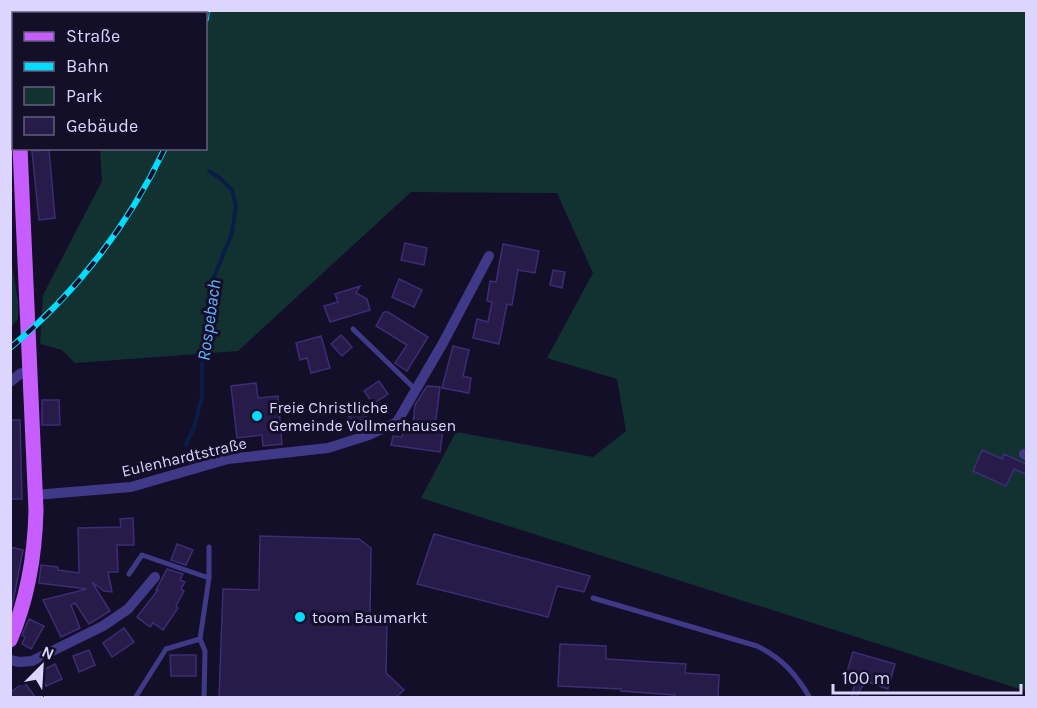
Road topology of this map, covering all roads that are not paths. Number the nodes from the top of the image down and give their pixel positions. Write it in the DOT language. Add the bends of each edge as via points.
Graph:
graph roads {
  1 [pos="20,150"];
  2 [pos="489,256"];
  3 [pos="353,329"];
  4 [pos="30,370"];
  5 [pos="10,382"];
  6 [pos="416,390"];
  7 [pos="35,495"];
  8 [pos="209,547"];
  9 [pos="129,574"];
  10 [pos="155,577"];
  11 [pos="209,578"];
  12 [pos="593,598"];
  13 [pos="200,639"];
  14 [pos="10,640"];
  15 [pos="10,660"];
  16 [pos="135,698"];
  17 [pos="204,698"];
  18 [pos="810,698"];
  1 -- 4 [label="main road"];
  2 -- 6 [label="street, Eulenhardtstraße"];
  3 -- 6 [label="lane"];
  4 -- 5 [label="street"];
  4 -- 7 [label="main road"];
  6 -- 7 [label="street, Eulenhardtstraße" via="397,422 328,448 228,459 131,487"];
  7 -- 14 [label="main road" via="31,569"];
  8 -- 11 [label="lane"];
  9 -- 11 [label="lane" via="142,555"];
  10 -- 15 [label="street" via="128,609 104,626 32,661"];
  11 -- 13 [label="lane"];
  12 -- 18 [label="lane" via="758,646 786,664"];
  13 -- 16 [label="lane" via="166,650"];
  13 -- 17 [label="lane" via="205,651"];
}
